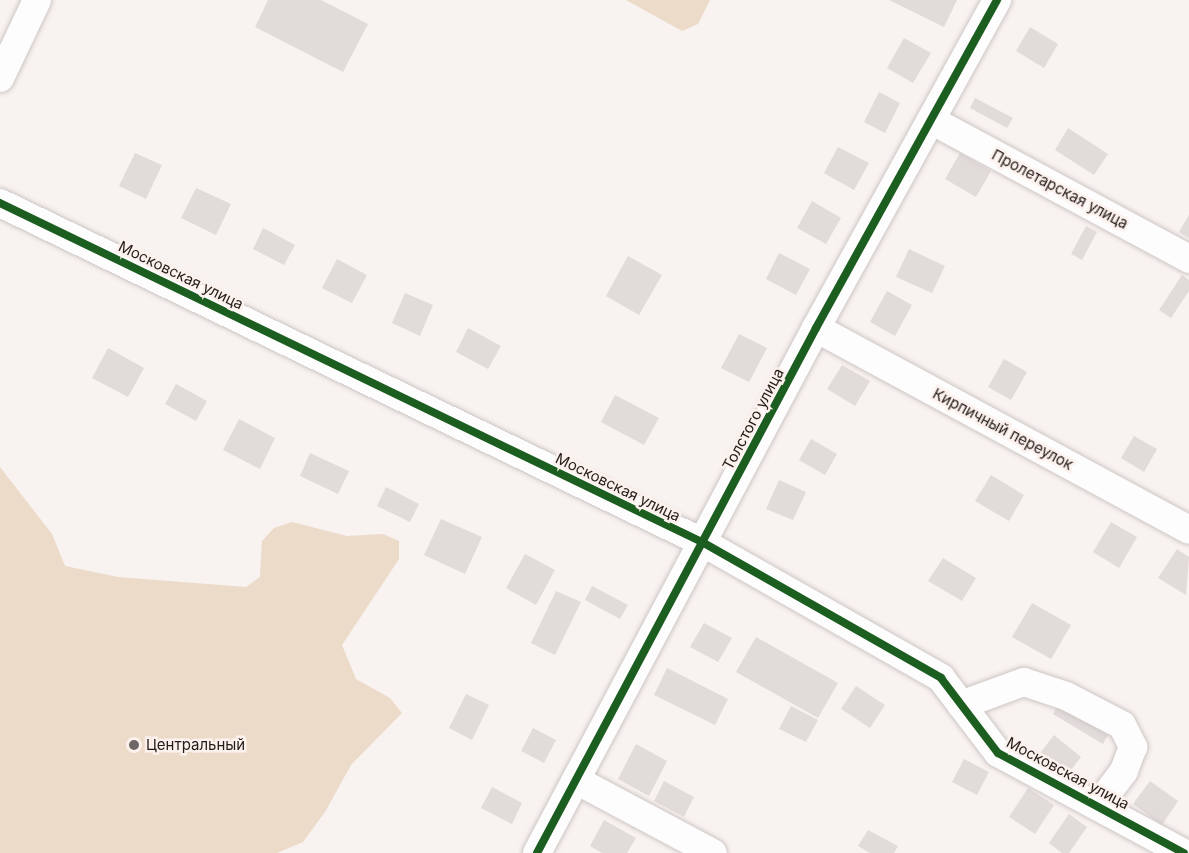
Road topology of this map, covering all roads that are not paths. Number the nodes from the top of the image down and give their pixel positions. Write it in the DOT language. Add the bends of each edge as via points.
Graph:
graph roads {
  1 [pos="38,0"];
  2 [pos="997,0"];
  3 [pos="0,78"];
  4 [pos="931,120"];
  5 [pos="0,203"];
  6 [pos="1189,259"];
  7 [pos="816,328"];
  8 [pos="1189,530"];
  9 [pos="702,542"];
  10 [pos="961,705"];
  11 [pos="576,780"];
  12 [pos="1098,805"];
  13 [pos="537,853"];
  14 [pos="713,853"];
  15 [pos="1185,853"];
  1 -- 3 [label="street"];
  2 -- 4 [label="street, Толстого улица"];
  4 -- 6 [label="street, Пролетарская улица"];
  4 -- 7 [label="street, Толстого улица"];
  5 -- 9 [label="street, Московская улица"];
  7 -- 8 [label="street, Кирпичный переулок"];
  7 -- 9 [label="street, Толстого улица"];
  9 -- 10 [label="street, Московская улица" via="941,678"];
  9 -- 11 [label="street, Толстого улица"];
  10 -- 12 [label="street, Московская улица" via="998,753"];
  10 -- 12 [label="street" via="1024,682 1066,696 1122,725 1133,747 1124,771"];
  11 -- 13 [label="street, Толстого улица"];
  11 -- 14 [label="street"];
  12 -- 15 [label="street, Московская улица"];
}
